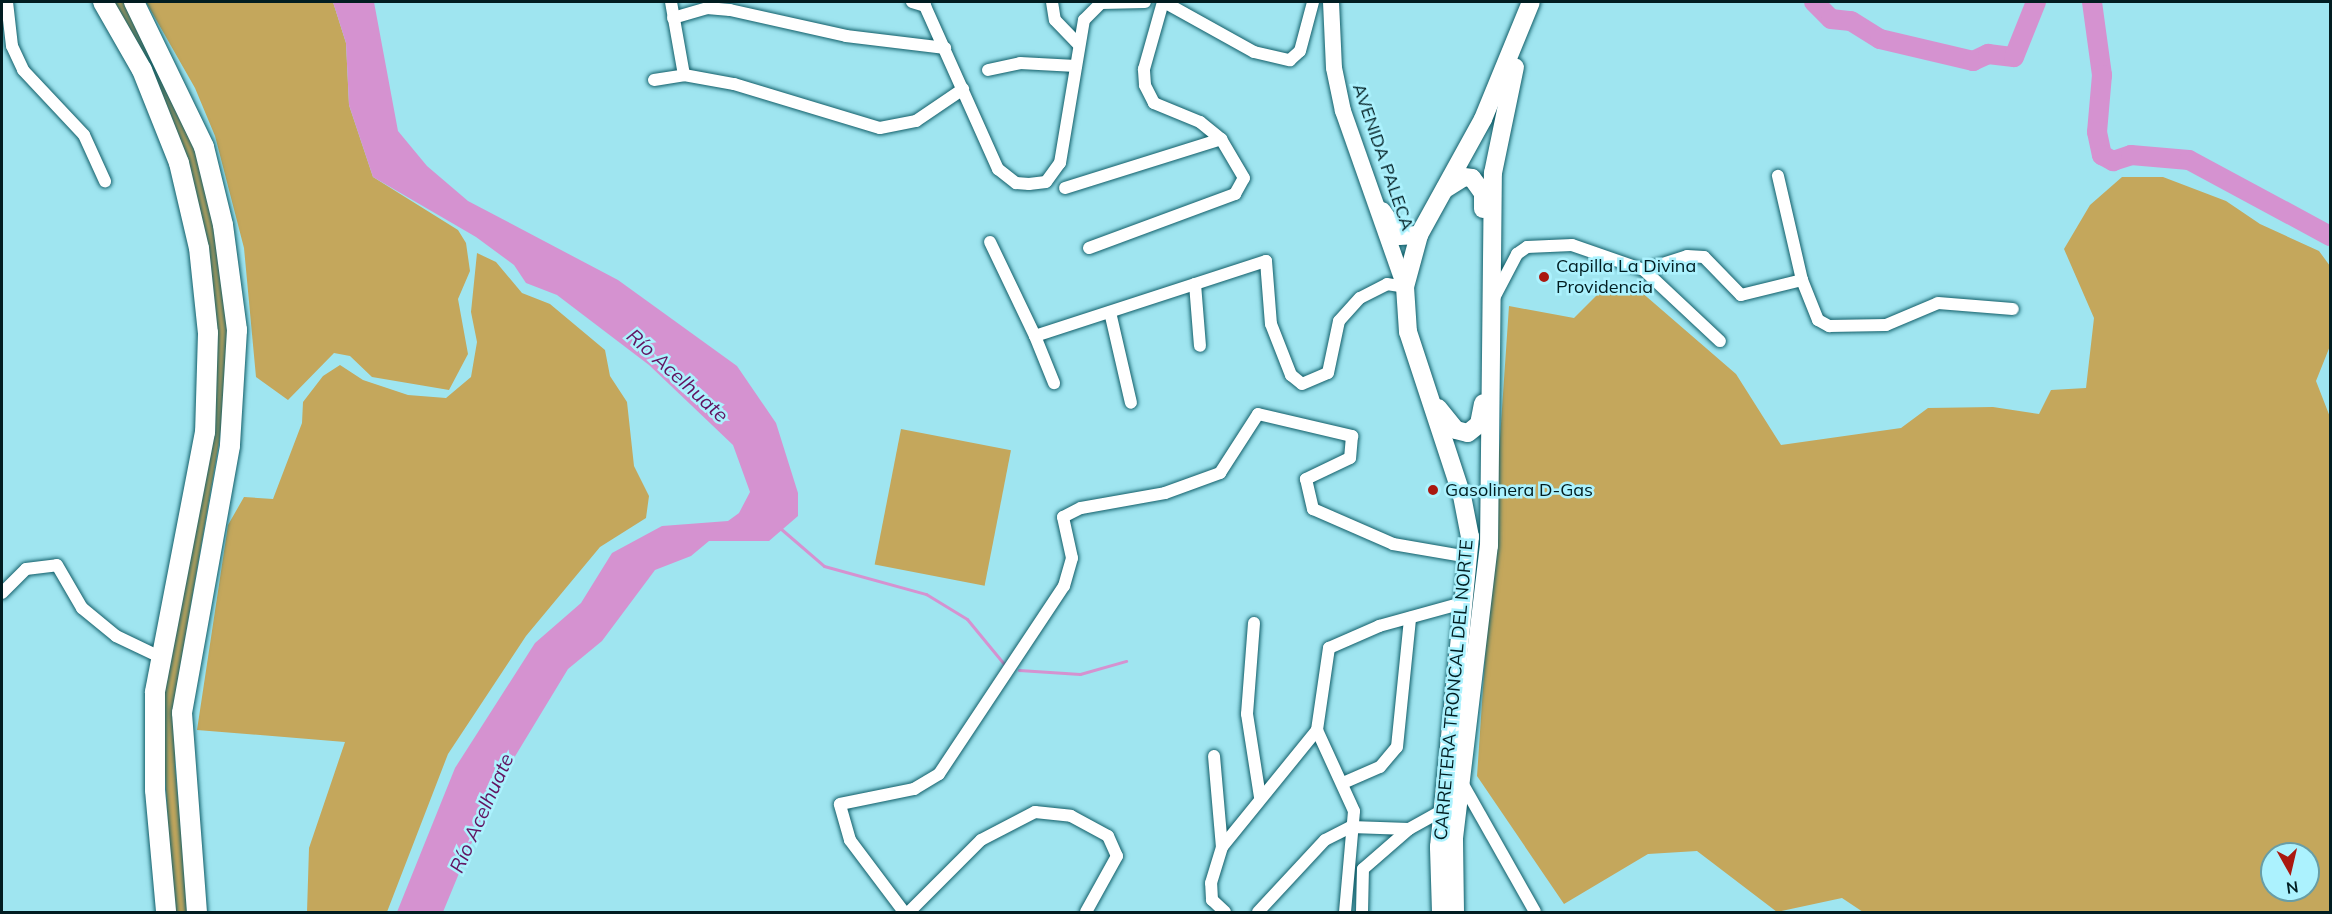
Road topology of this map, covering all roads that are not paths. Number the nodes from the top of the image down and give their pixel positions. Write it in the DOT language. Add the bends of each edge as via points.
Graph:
graph roads {
  1 [pos="8,2"];
  2 [pos="103,2"];
  3 [pos="134,2"];
  4 [pos="671,2"];
  5 [pos="912,2"];
  6 [pos="1052,2"];
  7 [pos="1146,2"];
  8 [pos="1164,2"];
  9 [pos="1313,2"];
  10 [pos="1331,2"];
  11 [pos="1531,2"];
  12 [pos="1542,2"];
  13 [pos="673,18"];
  14 [pos="1078,44"];
  15 [pos="945,48"];
  16 [pos="1076,66"];
  17 [pos="988,70"];
  18 [pos="684,75"];
  19 [pos="654,80"];
  20 [pos="963,89"];
  21 [pos="1221,139"];
  22 [pos="1778,176"];
  23 [pos="105,181"];
  24 [pos="1065,188"];
  25 [pos="1444,190"];
  26 [pos="1382,212"];
  27 [pos="1419,235"];
  28 [pos="990,242"];
  29 [pos="1089,248"];
  30 [pos="1644,270"];
  31 [pos="1802,280"];
  32 [pos="1195,284"];
  33 [pos="1406,287"];
  34 [pos="1489,307"];
  35 [pos="2013,309"];
  36 [pos="1110,312"];
  37 [pos="1035,336"];
  38 [pos="1720,341"];
  39 [pos="1488,343"];
  40 [pos="1200,345"];
  41 [pos="1489,370"];
  42 [pos="1054,383"];
  43 [pos="1429,397"];
  44 [pos="1131,403"];
  45 [pos="1468,557"];
  46 [pos="2,593"];
  47 [pos="1466,602"];
  48 [pos="1410,618"];
  49 [pos="1254,623"];
  50 [pos="160,657"];
  51 [pos="1317,730"];
  52 [pos="1214,756"];
  53 [pos="1461,781"];
  54 [pos="1343,783"];
  55 [pos="1260,797"];
  56 [pos="1442,811"];
  57 [pos="1352,827"];
  58 [pos="1409,829"];
  59 [pos="1221,847"];
  60 [pos="166,912"];
  61 [pos="196,912"];
  62 [pos="904,912"];
  63 [pos="909,912"];
  64 [pos="1086,912"];
  65 [pos="1225,912"];
  66 [pos="1258,912"];
  67 [pos="1346,912"];
  68 [pos="1362,912"];
  69 [pos="1441,912"];
  70 [pos="1455,912"];
  71 [pos="1535,912"];
  1 -- 23 [label="street" via="12,46 23,70 84,135"];
  2 -- 50 [label="highway" via="142,70 176,152 193,216 206,306 206,424"];
  3 -- 61 [label="highway" via="204,147 223,225 237,330 230,446 182,713"];
  4 -- 13 [label="street"];
  5 -- 15 [label="street" via="924,6"];
  6 -- 14 [label="street" via="1054,20"];
  7 -- 14 [label="street" via="1101,3 1084,20"];
  8 -- 9 [label="street" via="1254,52 1290,60 1300,51"];
  8 -- 21 [label="street" via="1144,69 1145,85 1154,103 1200,122"];
  10 -- 26 [label="main road, AVENIDA PALECA" via="1334,68 1343,111"];
  11 -- 25 [label="main road, CARRETERA TRONCAL DEL NORTE" via="1483,119"];
  12 -- 34 [label="main road, CARRETERA TRONCAL DEL NORTE" via="1515,67 1500,126 1492,182"];
  13 -- 15 [label="street" via="707,8 730,10 876,42"];
  13 -- 18 [label="street"];
  14 -- 16 [label="street"];
  15 -- 20 [label="street"];
  16 -- 17 [label="street" via="1008,63"];
  16 -- 20 [label="street" via="1060,163 1046,182 1016,183 998,168"];
  18 -- 19 [label="street"];
  18 -- 20 [label="street" via="734,84 880,128 916,121"];
  21 -- 24 [label="street"];
  21 -- 29 [label="street" via="1244,178 1235,194"];
  22 -- 31 [label="street"];
  25 -- 27 [label="main road, CARRETERA TRONCAL DEL NORTE"];
  25 -- 39 [label="main road" via="1464,177 1477,181 1483,193"];
  26 -- 27 [label="main road" via="1399,236"];
  26 -- 33 [label="main road, AVENIDA PALECA"];
  27 -- 33 [label="main road, CARRETERA TRONCAL DEL NORTE"];
  28 -- 37 [label="street"];
  30 -- 31 [label="street" via="1687,256 1704,257 1741,295"];
  30 -- 34 [label="street" via="1572,245 1527,248 1517,254"];
  30 -- 38 [label="street"];
  31 -- 35 [label="street" via="1818,320 1829,326 1886,325 1938,303"];
  32 -- 33 [label="street" via="1266,261 1271,324 1291,375 1302,384 1328,373 1339,321 1360,298 1387,284"];
  32 -- 36 [label="street"];
  32 -- 40 [label="street"];
  33 -- 43 [label="main road, CARRETERA TRONCAL DEL NORTE" via="1405,321"];
  34 -- 39 [label="main road, CARRETERA TRONCAL DEL NORTE"];
  36 -- 37 [label="street"];
  36 -- 44 [label="street"];
  37 -- 42 [label="street"];
  39 -- 41 [label="main road, CARRETERA TRONCAL DEL NORTE"];
  41 -- 43 [label="main road" via="1479,424 1468,433 1456,430"];
  41 -- 53 [label="main road, CARRETERA TRONCAL DEL NORTE" via="1487,577"];
  43 -- 45 [label="main road, CARRETERA TRONCAL DEL NORTE" via="1462,496"];
  45 -- 47 [label="main road, CARRETERA TRONCAL DEL NORTE"];
  45 -- 62 [label="street" via="1393,544 1313,509 1306,480 1350,458 1352,436 1258,414 1220,473 1165,493 1081,508 1063,517 1072,558 1064,586 939,774 914,789 840,804 850,840"];
  46 -- 50 [label="street" via="26,569 57,565 90,614 116,636"];
  47 -- 48 [label="street"];
  47 -- 56 [label="main road, CARRETERA TRONCAL DEL NORTE"];
  48 -- 51 [label="street" via="1342,639 1329,648"];
  48 -- 54 [label="street" via="1397,747 1380,767"];
  49 -- 55 [label="street" via="1246,714"];
  50 -- 60 [label="highway" via="155,790"];
  51 -- 54 [label="street"];
  51 -- 55 [label="street"];
  52 -- 59 [label="street"];
  53 -- 70 [label="main road, CARRETERA TRONCAL DEL NORTE" via="1452,864"];
  53 -- 71 [label="street"];
  54 -- 57 [label="street" via="1354,811"];
  55 -- 59 [label="street"];
  56 -- 58 [label="street"];
  56 -- 69 [label="main road, CARRETERA TRONCAL DEL NORTE"];
  57 -- 58 [label="street"];
  57 -- 66 [label="street" via="1325,840"];
  57 -- 67 [label="street"];
  58 -- 68 [label="street" via="1363,869"];
  59 -- 65 [label="street" via="1211,883 1212,900"];
  63 -- 64 [label="street" via="981,840 1035,812 1071,816 1108,836 1117,856"];
}
